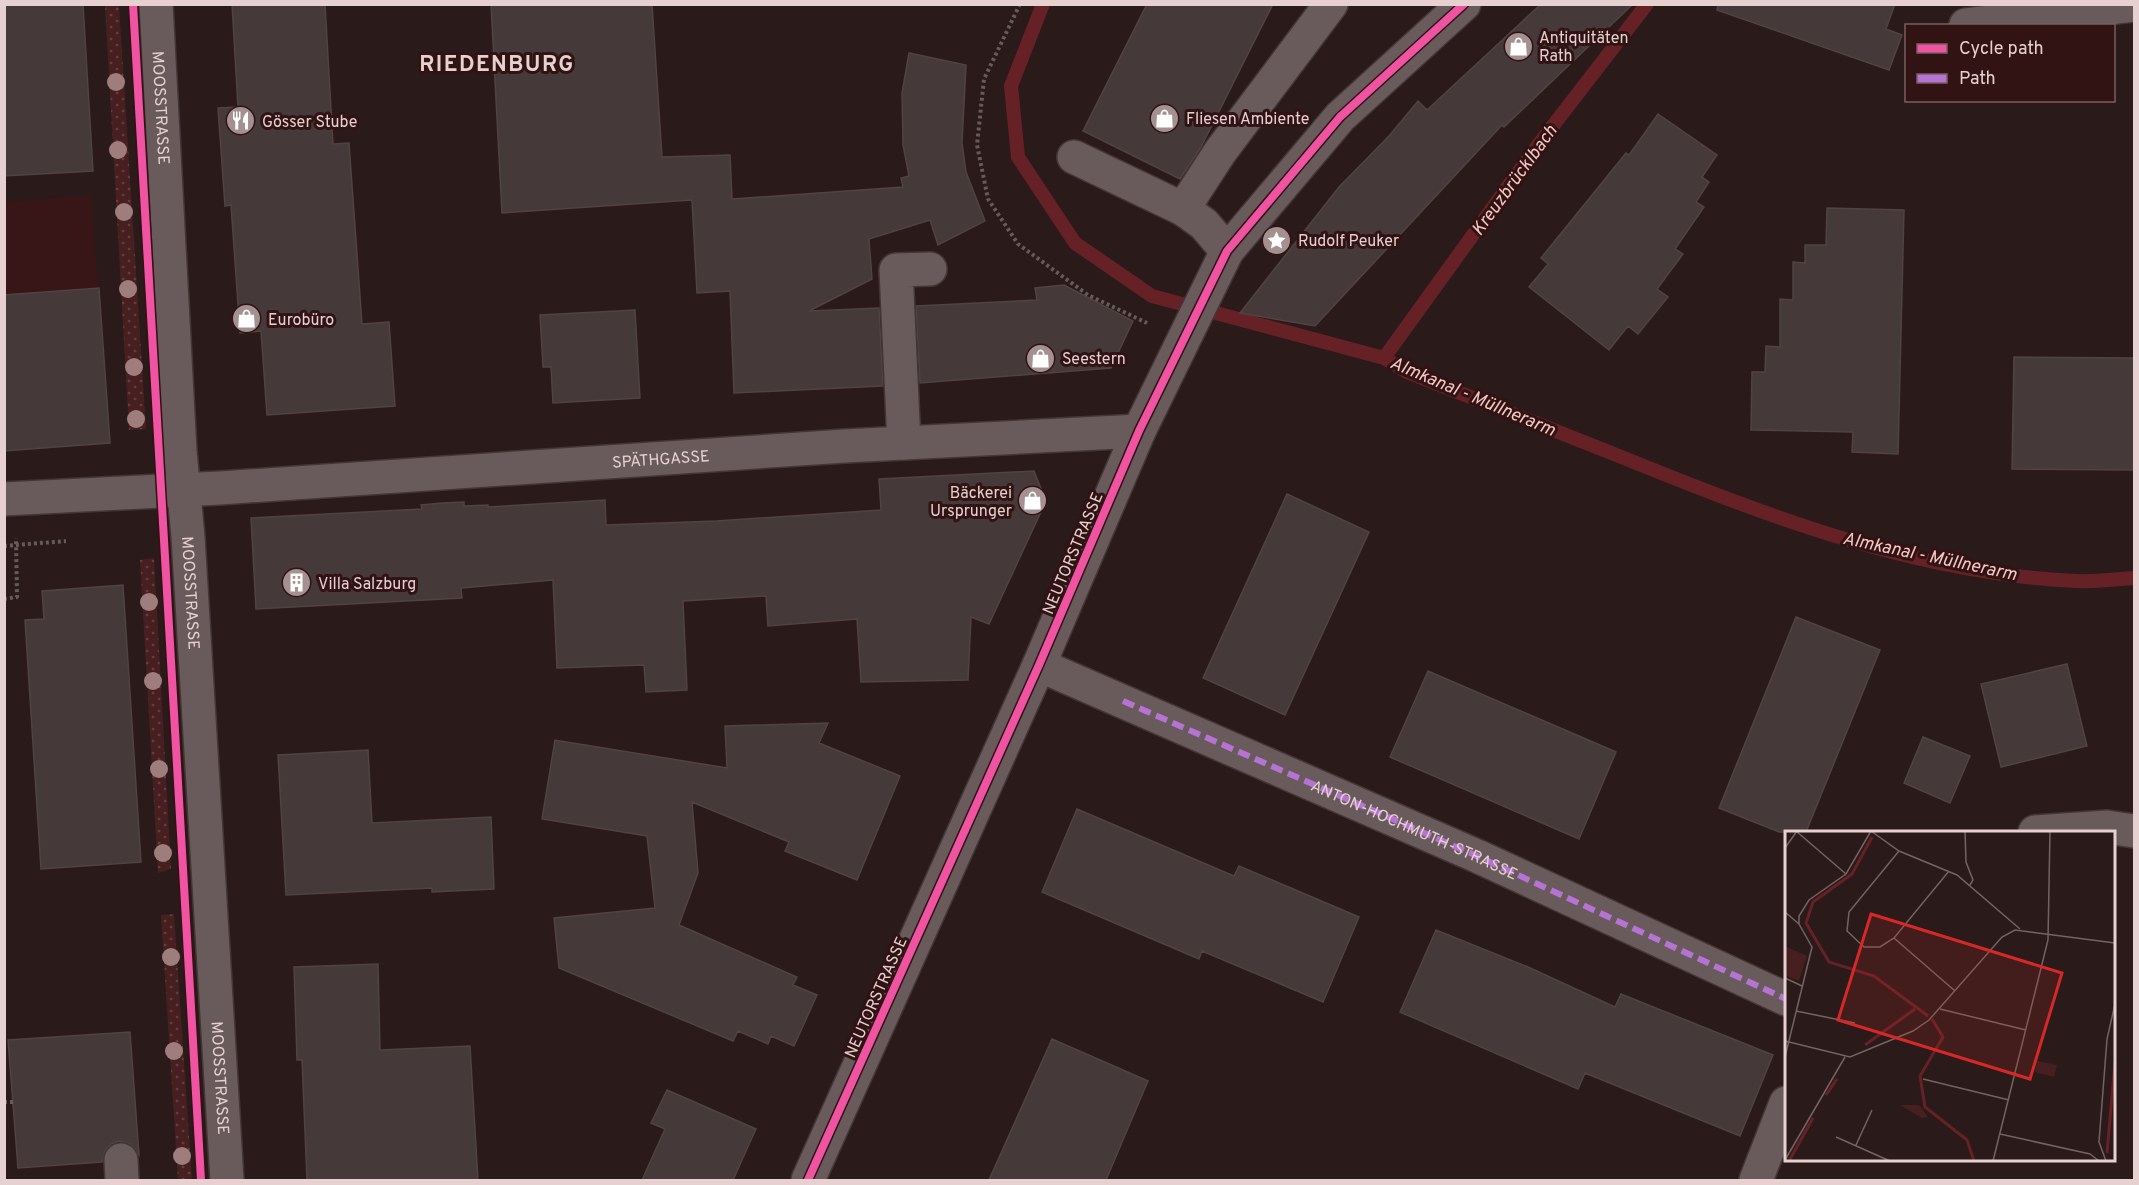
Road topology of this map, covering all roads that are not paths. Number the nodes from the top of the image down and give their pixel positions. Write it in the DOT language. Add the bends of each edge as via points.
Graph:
graph roads {
  1 [pos="156,4"];
  2 [pos="1331,4"];
  3 [pos="1464,4"];
  4 [pos="2134,5"];
  5 [pos="1974,24"];
  6 [pos="1074,157"];
  7 [pos="1183,209"];
  8 [pos="1227,251"];
  9 [pos="930,269"];
  10 [pos="1139,431"];
  11 [pos="904,443"];
  12 [pos="185,490"];
  13 [pos="4,499"];
  14 [pos="1039,665"];
  15 [pos="2049,831"];
  16 [pos="2134,831"];
  17 [pos="1785,999"];
  18 [pos="1785,1105"];
  19 [pos="227,1180"];
  20 [pos="808,1180"];
  21 [pos="1755,1180"];
  1 -- 12 [label="street, MOOSSTRASSE" via="179,440"];
  2 -- 7 [label="street"];
  3 -- 8 [label="street, NEUTORSTRASSE" via="1340,117"];
  4 -- 5 [label="street"];
  6 -- 7 [label="street"];
  7 -- 8 [label="street" via="1204,224"];
  8 -- 10 [label="street, NEUTORSTRASSE"];
  9 -- 11 [label="street" via="896,270"];
  10 -- 11 [label="street, SPÄTHGASSE"];
  10 -- 14 [label="street, NEUTORSTRASSE"];
  11 -- 12 [label="street, SPÄTHGASSE"];
  12 -- 13 [label="street, SPÄTHGASSE"];
  12 -- 19 [label="street, MOOSSTRASSE"];
  14 -- 17 [label="street, ANTON-HOCHMUTH-STRASSE" via="1467,852"];
  14 -- 20 [label="street, NEUTORSTRASSE"];
  15 -- 16 [label="street" via="2107,827"];
  18 -- 21 [label="street"];
}
